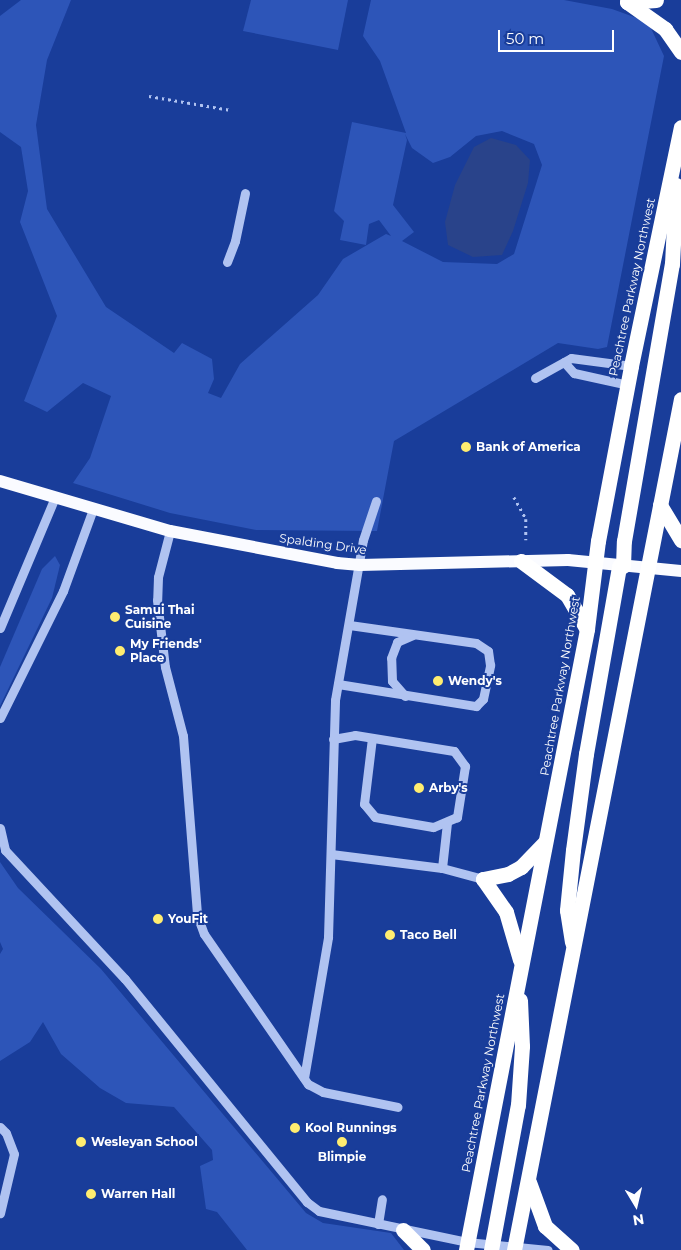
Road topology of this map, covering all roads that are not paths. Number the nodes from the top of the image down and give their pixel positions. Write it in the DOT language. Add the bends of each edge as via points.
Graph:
graph roads {
  1 [pos="656,0"];
  2 [pos="623,1"];
  3 [pos="681,52"];
  4 [pos="681,127"];
  5 [pos="676,151"];
  6 [pos="245,193"];
  7 [pos="227,262"];
  8 [pos="564,362"];
  9 [pos="631,366"];
  10 [pos="536,378"];
  11 [pos="628,385"];
  12 [pos="681,398"];
  13 [pos="677,433"];
  14 [pos="0,481"];
  15 [pos="55,498"];
  16 [pos="376,501"];
  17 [pos="660,505"];
  18 [pos="92,509"];
  19 [pos="170,531"];
  20 [pos="681,540"];
  21 [pos="521,561"];
  22 [pos="596,564"];
  23 [pos="360,565"];
  24 [pos="621,566"];
  25 [pos="649,569"];
  26 [pos="681,571"];
  27 [pos="349,625"];
  28 [pos="0,628"];
  29 [pos="587,629"];
  30 [pos="413,634"];
  31 [pos="338,684"];
  32 [pos="405,696"];
  33 [pos="0,718"];
  34 [pos="372,738"];
  35 [pos="333,739"];
  36 [pos="447,824"];
  37 [pos="0,828"];
  38 [pos="545,842"];
  39 [pos="331,854"];
  40 [pos="442,868"];
  41 [pos="483,879"];
  42 [pos="574,950"];
  43 [pos="522,965"];
  44 [pos="518,984"];
  45 [pos="304,1078"];
  46 [pos="398,1107"];
  47 [pos="0,1128"];
  48 [pos="528,1178"];
  49 [pos="382,1199"];
  50 [pos="0,1213"];
  51 [pos="378,1224"];
  52 [pos="403,1230"];
  53 [pos="467,1246"];
  54 [pos="490,1248"];
  55 [pos="515,1248"];
  56 [pos="423,1250"];
  57 [pos="548,1250"];
  58 [pos="572,1250"];
  1 -- 2 [label="highway"];
  2 -- 3 [label="highway" via="665,29"];
  4 -- 5 [label="highway, Peachtree Parkway Northwest"];
  5 -- 9 [label="highway, Peachtree Parkway Northwest"];
  5 -- 24 [label="highway" via="672,264"];
  6 -- 7 [label="street"];
  8 -- 9 [label="street" via="571,358"];
  8 -- 10 [label="street"];
  8 -- 11 [label="street" via="574,373"];
  9 -- 11 [label="highway, Peachtree Parkway Northwest"];
  11 -- 22 [label="highway, Peachtree Parkway Northwest"];
  12 -- 13 [label="highway"];
  13 -- 17 [label="highway"];
  14 -- 15 [label="main road, Spalding Drive"];
  15 -- 18 [label="main road, Spalding Drive"];
  15 -- 28 [label="street"];
  16 -- 23 [label="street" via="363,540"];
  17 -- 20 [label="highway"];
  17 -- 25 [label="highway"];
  18 -- 19 [label="main road, Spalding Drive"];
  18 -- 33 [label="street" via="63,591"];
  19 -- 23 [label="main road, Spalding Drive"];
  19 -- 45 [label="street" via="158,577 156,600 165,667 183,736 197,915 204,934"];
  21 -- 22 [label="main road, Spalding Drive"];
  21 -- 23 [label="main road, Spalding Drive"];
  21 -- 29 [label="highway" via="567,595"];
  22 -- 24 [label="main road, Spalding Drive"];
  22 -- 29 [label="highway, Peachtree Parkway Northwest"];
  23 -- 27 [label="street"];
  24 -- 25 [label="main road, Spalding Drive"];
  24 -- 42 [label="highway" via="586,754 573,850 567,910"];
  25 -- 26 [label="main road, Spalding Drive"];
  25 -- 42 [label="highway"];
  27 -- 30 [label="street"];
  27 -- 31 [label="street"];
  29 -- 38 [label="highway, Peachtree Parkway Northwest"];
  30 -- 32 [label="street" via="397,642 391,658 392,681"];
  30 -- 32 [label="street" via="476,643 488,651 490,665 482,698 476,706"];
  31 -- 32 [label="street"];
  31 -- 35 [label="street"];
  34 -- 35 [label="street" via="355,735"];
  34 -- 36 [label="street" via="364,804 375,817 433,827"];
  34 -- 36 [label="street" via="454,751 465,766 457,817"];
  35 -- 39 [label="street"];
  36 -- 40 [label="street"];
  37 -- 51 [label="street" via="5,850 125,979 307,1202 319,1212"];
  38 -- 41 [label="highway" via="521,867 508,874"];
  38 -- 43 [label="highway, Peachtree Parkway Northwest"];
  39 -- 40 [label="street"];
  39 -- 45 [label="street" via="328,937"];
  40 -- 41 [label="street"];
  41 -- 43 [label="highway" via="506,912"];
  42 -- 48 [label="highway"];
  43 -- 44 [label="highway, Peachtree Parkway Northwest"];
  44 -- 53 [label="highway, Peachtree Parkway Northwest"];
  44 -- 54 [label="highway" via="522,1038 518,1105"];
  45 -- 46 [label="street" via="323,1092"];
  47 -- 50 [label="street" via="6,1133 14,1154"];
  48 -- 55 [label="highway"];
  48 -- 58 [label="highway" via="545,1226"];
  49 -- 51 [label="street"];
  51 -- 52 [label="street"];
  52 -- 53 [label="street"];
  52 -- 56 [label="highway"];
  53 -- 54 [label="street"];
  54 -- 55 [label="street"];
  55 -- 57 [label="street"];
}
